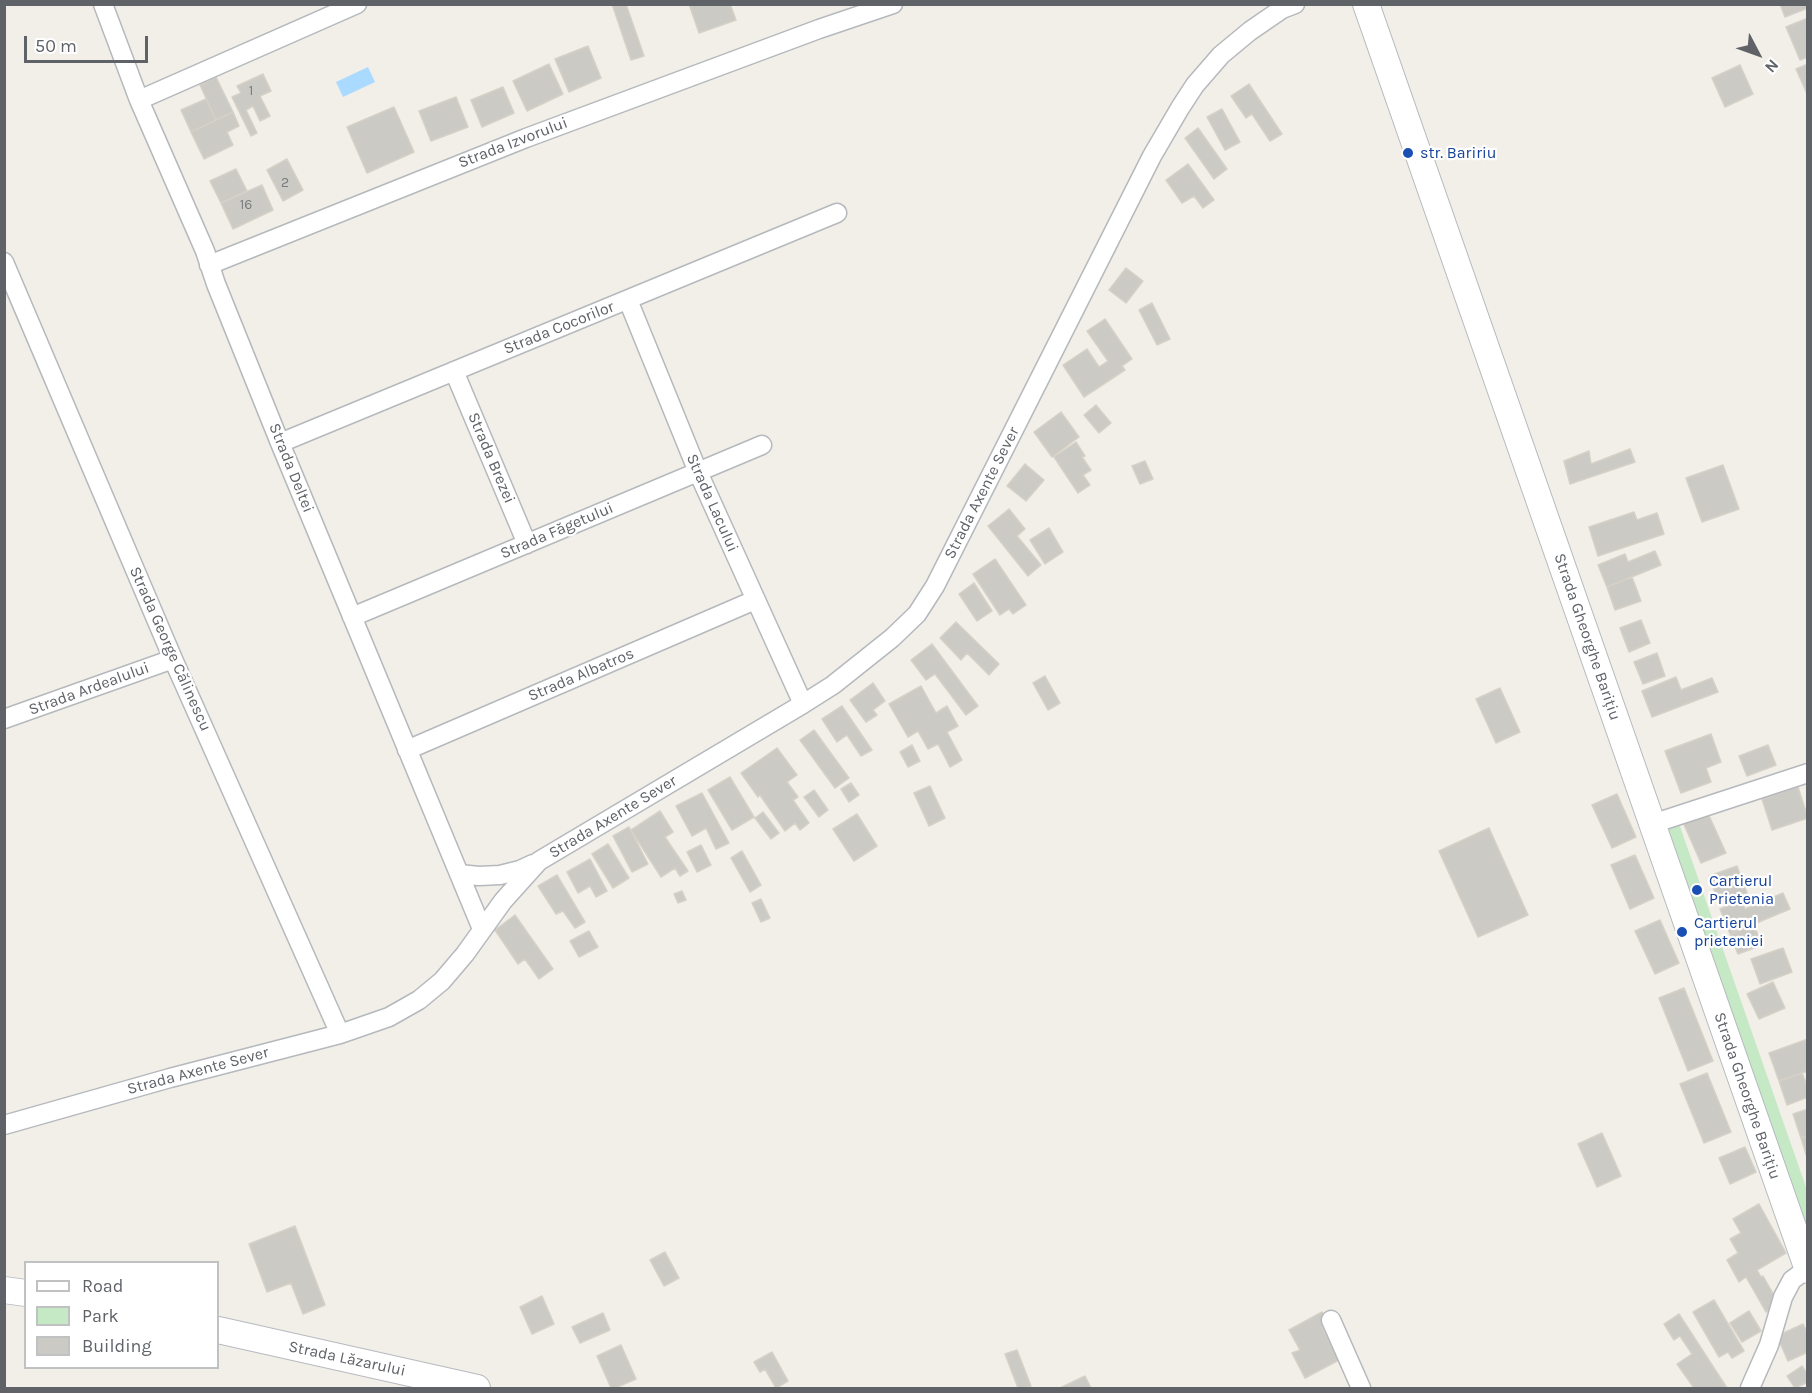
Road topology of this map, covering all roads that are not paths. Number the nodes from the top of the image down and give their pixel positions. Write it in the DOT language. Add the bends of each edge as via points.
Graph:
graph roads {
  1 [pos="103,4"];
  2 [pos="357,4"];
  3 [pos="893,4"];
  4 [pos="1295,4"];
  5 [pos="1366,4"];
  6 [pos="139,100"];
  7 [pos="837,213"];
  8 [pos="4,262"];
  9 [pos="209,265"];
  10 [pos="628,300"];
  11 [pos="454,371"];
  12 [pos="280,443"];
  13 [pos="762,445"];
  14 [pos="698,472"];
  15 [pos="527,544"];
  16 [pos="755,600"];
  17 [pos="352,617"];
  18 [pos="173,659"];
  19 [pos="803,704"];
  20 [pos="4,719"];
  21 [pos="407,750"];
  22 [pos="1808,773"];
  23 [pos="1652,824"];
  24 [pos="539,861"];
  25 [pos="459,874"];
  26 [pos="482,929"];
  27 [pos="340,1034"];
  28 [pos="4,1125"];
  29 [pos="1807,1269"];
  30 [pos="4,1290"];
  31 [pos="24,1293"];
  32 [pos="1331,1320"];
  33 [pos="219,1330"];
  34 [pos="477,1389"];
  35 [pos="1361,1389"];
  36 [pos="1750,1389"];
  1 -- 6 [label="street, Strada Deltei"];
  2 -- 6 [label="street"];
  3 -- 9 [label="street, Strada Izvorului" via="526,138"];
  4 -- 19 [label="street, Strada Axente Sever" via="1250,31 1221,55 1180,108 1152,156 935,586 917,614 833,685"];
  5 -- 23 [label="main road, Strada Gheorghe Barițiu"];
  6 -- 9 [label="street, Strada Deltei"];
  7 -- 10 [label="street, Strada Cocorilor"];
  8 -- 18 [label="street, Strada George Călinescu"];
  9 -- 12 [label="street, Strada Deltei"];
  10 -- 11 [label="street, Strada Cocorilor"];
  10 -- 14 [label="street, Strada Lacului"];
  11 -- 12 [label="street, Strada Cocorilor"];
  11 -- 15 [label="street, Strada Brezei"];
  12 -- 17 [label="street, Strada Deltei"];
  13 -- 14 [label="street, Strada Făgetului"];
  14 -- 15 [label="street, Strada Făgetului"];
  14 -- 16 [label="street, Strada Lacului"];
  15 -- 17 [label="street, Strada Făgetului"];
  16 -- 19 [label="street, Strada Lacului"];
  16 -- 21 [label="street, Strada Albatros"];
  17 -- 21 [label="street, Strada Deltei"];
  18 -- 20 [label="street, Strada Ardealului"];
  18 -- 27 [label="street, Strada George Călinescu"];
  19 -- 24 [label="street, Strada Axente Sever"];
  21 -- 25 [label="street, Strada Deltei"];
  22 -- 23 [label="street"];
  23 -- 29 [label="main road, Strada Gheorghe Barițiu"];
  24 -- 25 [label="street, Strada Axente Sever" via="500,875"];
  24 -- 26 [label="street, Strada Axente Sever"];
  25 -- 26 [label="street, Strada Deltei"];
  26 -- 27 [label="street, Strada Axente Sever" via="442,981 419,1000 389,1017"];
  27 -- 28 [label="street, Strada Axente Sever"];
  29 -- 36 [label="street" via="1792,1280 1783,1297"];
  30 -- 31 [label="main road"];
  32 -- 35 [label="street"];
  33 -- 34 [label="main road, Strada Lăzarului"];
}
